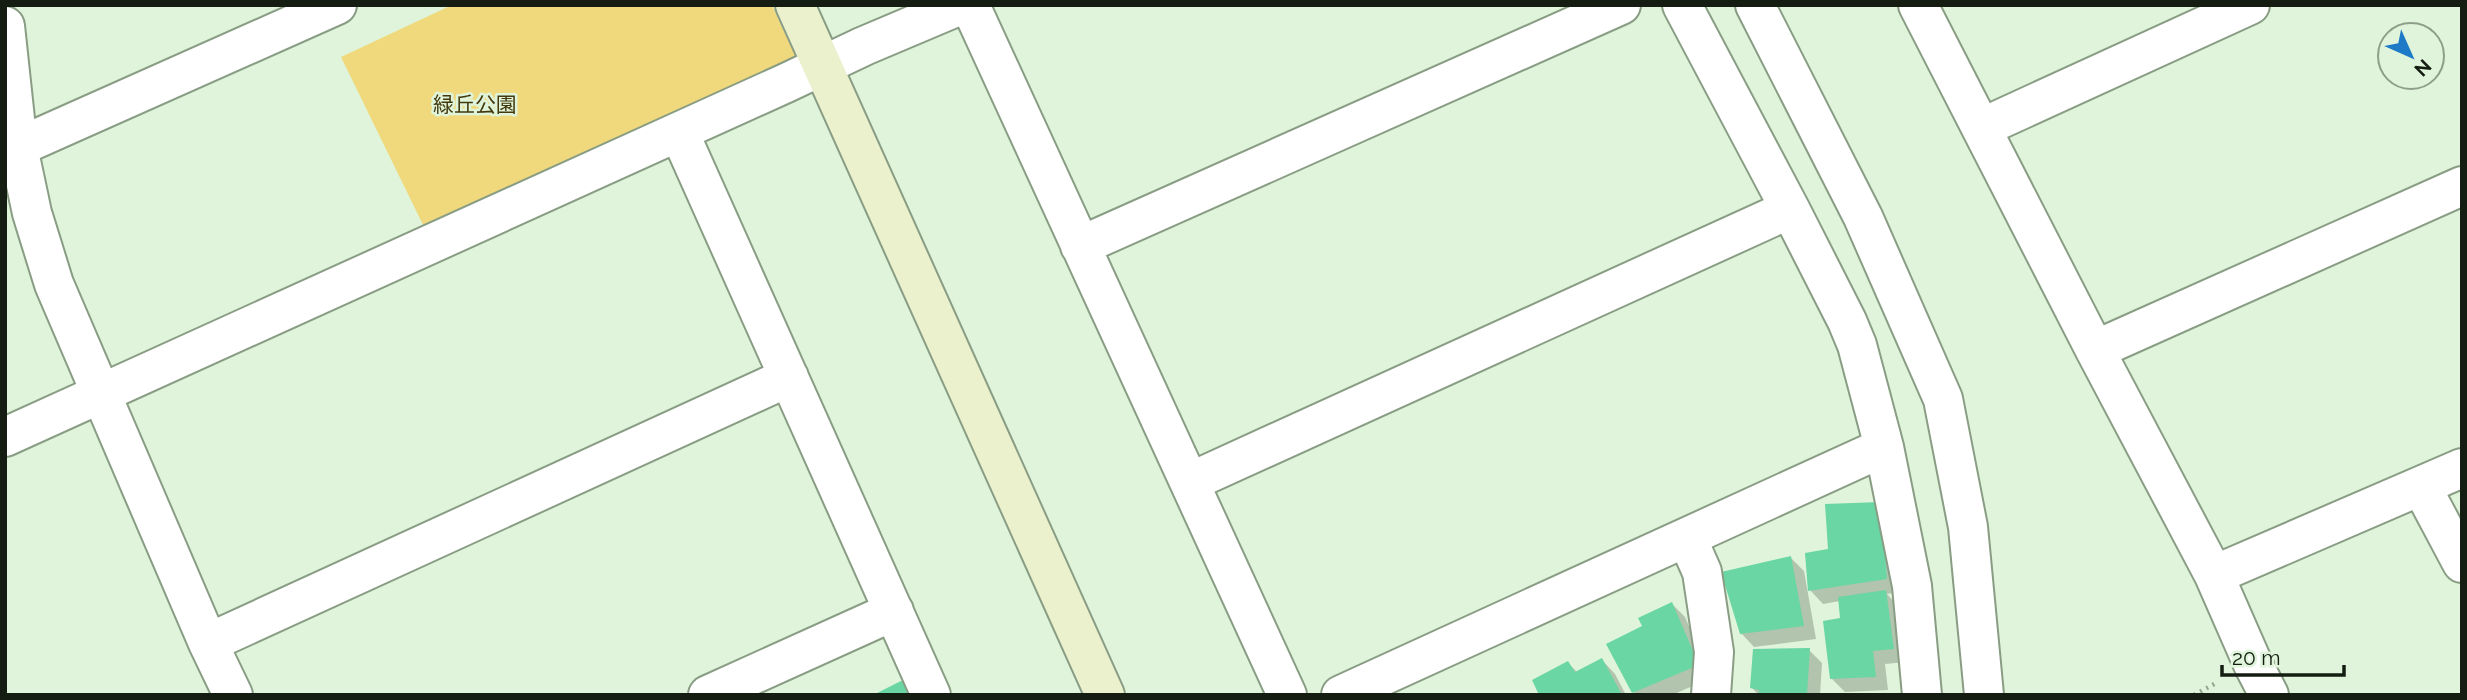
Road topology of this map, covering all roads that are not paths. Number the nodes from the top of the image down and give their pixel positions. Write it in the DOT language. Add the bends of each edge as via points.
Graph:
graph roads {
  1 [pos="337,5"];
  2 [pos="795,5"];
  3 [pos="961,5"];
  4 [pos="970,5"];
  5 [pos="1621,5"];
  6 [pos="1682,5"];
  7 [pos="1755,5"];
  8 [pos="1918,5"];
  9 [pos="2250,5"];
  10 [pos="5,26"];
  11 [pos="822,65"];
  12 [pos="1981,128"];
  13 [pos="679,132"];
  14 [pos="18,147"];
  15 [pos="2462,186"];
  16 [pos="1790,209"];
  17 [pos="1080,246"];
  18 [pos="2095,351"];
  19 [pos="789,377"];
  20 [pos="102,393"];
  21 [pos="5,437"];
  22 [pos="1884,447"];
  23 [pos="2462,468"];
  24 [pos="1190,482"];
  25 [pos="2421,486"];
  26 [pos="1687,538"];
  27 [pos="2462,563"];
  28 [pos="2214,575"];
  29 [pos="894,611"];
  30 [pos="208,643"];
  31 [pos="233,695"];
  32 [pos="708,695"];
  33 [pos="931,695"];
  34 [pos="1105,695"];
  35 [pos="1287,695"];
  36 [pos="1340,695"];
  37 [pos="1711,695"];
  38 [pos="1922,695"];
  39 [pos="1984,695"];
  40 [pos="2269,695"];
  1 -- 14 [label="street"];
  2 -- 11 [label="street"];
  3 -- 11 [label="street"];
  4 -- 17 [label="street"];
  5 -- 17 [label="street"];
  6 -- 16 [label="street"];
  7 -- 39 [label="street" via="1863,217 1943,399 1968,527"];
  8 -- 12 [label="street"];
  9 -- 12 [label="street"];
  10 -- 14 [label="street"];
  11 -- 13 [label="street"];
  11 -- 34 [label="street"];
  12 -- 18 [label="street"];
  13 -- 19 [label="street"];
  13 -- 20 [label="street"];
  14 -- 20 [label="street" via="54,284"];
  15 -- 18 [label="street"];
  16 -- 22 [label="street" via="1857,345"];
  16 -- 24 [label="street"];
  17 -- 24 [label="street"];
  18 -- 28 [label="street"];
  19 -- 29 [label="street"];
  19 -- 30 [label="street"];
  20 -- 21 [label="street"];
  20 -- 30 [label="street"];
  22 -- 26 [label="street"];
  22 -- 38 [label="street" via="1912,586"];
  23 -- 25 [label="street"];
  24 -- 35 [label="street"];
  25 -- 27 [label="street"];
  25 -- 28 [label="street"];
  26 -- 36 [label="street"];
  26 -- 37 [label="street" via="1702,572 1714,652"];
  28 -- 40 [label="street"];
  29 -- 32 [label="street"];
  29 -- 33 [label="street"];
  30 -- 31 [label="street"];
}
